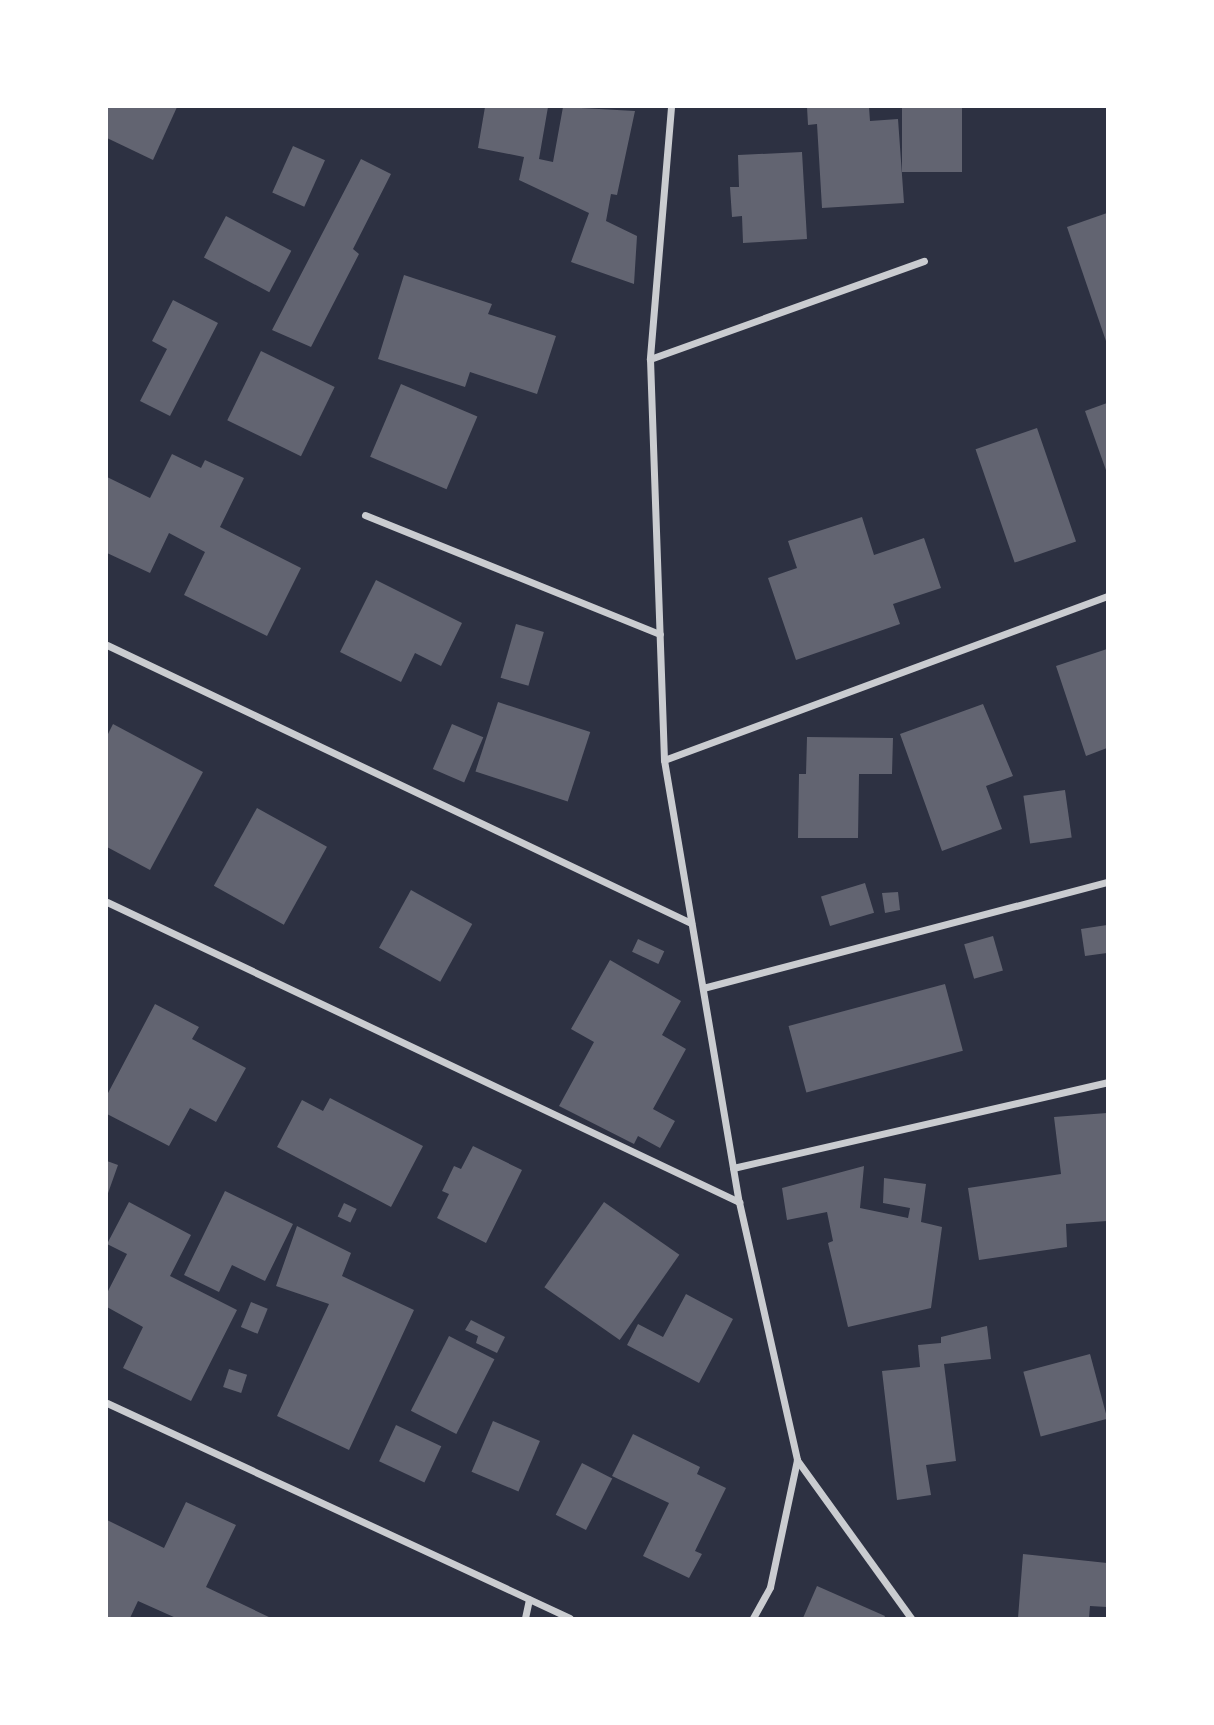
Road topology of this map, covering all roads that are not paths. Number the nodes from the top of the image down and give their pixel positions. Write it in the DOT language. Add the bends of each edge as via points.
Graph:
graph roads {
  1 [pos="671,107"];
  2 [pos="924,261"];
  3 [pos="650,359"];
  4 [pos="365,514"];
  5 [pos="1107,596"];
  6 [pos="660,634"];
  7 [pos="107,645"];
  8 [pos="664,760"];
  9 [pos="1107,882"];
  10 [pos="107,902"];
  11 [pos="691,923"];
  12 [pos="703,988"];
  13 [pos="1107,1082"];
  14 [pos="733,1168"];
  15 [pos="739,1202"];
  16 [pos="107,1403"];
  17 [pos="797,1460"];
  18 [pos="529,1599"];
  19 [pos="525,1618"];
  20 [pos="570,1618"];
  21 [pos="753,1618"];
  22 [pos="911,1618"];
  1 -- 3 [label="street"];
  2 -- 3 [label="street"];
  3 -- 6 [label="street"];
  4 -- 6 [label="street"];
  5 -- 8 [label="street"];
  6 -- 8 [label="street"];
  7 -- 11 [label="street"];
  8 -- 11 [label="street"];
  9 -- 12 [label="street"];
  10 -- 15 [label="street"];
  11 -- 12 [label="street"];
  12 -- 14 [label="street"];
  13 -- 14 [label="street"];
  14 -- 15 [label="street"];
  15 -- 17 [label="street"];
  16 -- 18 [label="street"];
  17 -- 21 [label="street" via="770,1587"];
  17 -- 22 [label="street"];
  18 -- 19 [label="street"];
  18 -- 20 [label="street"];
}
